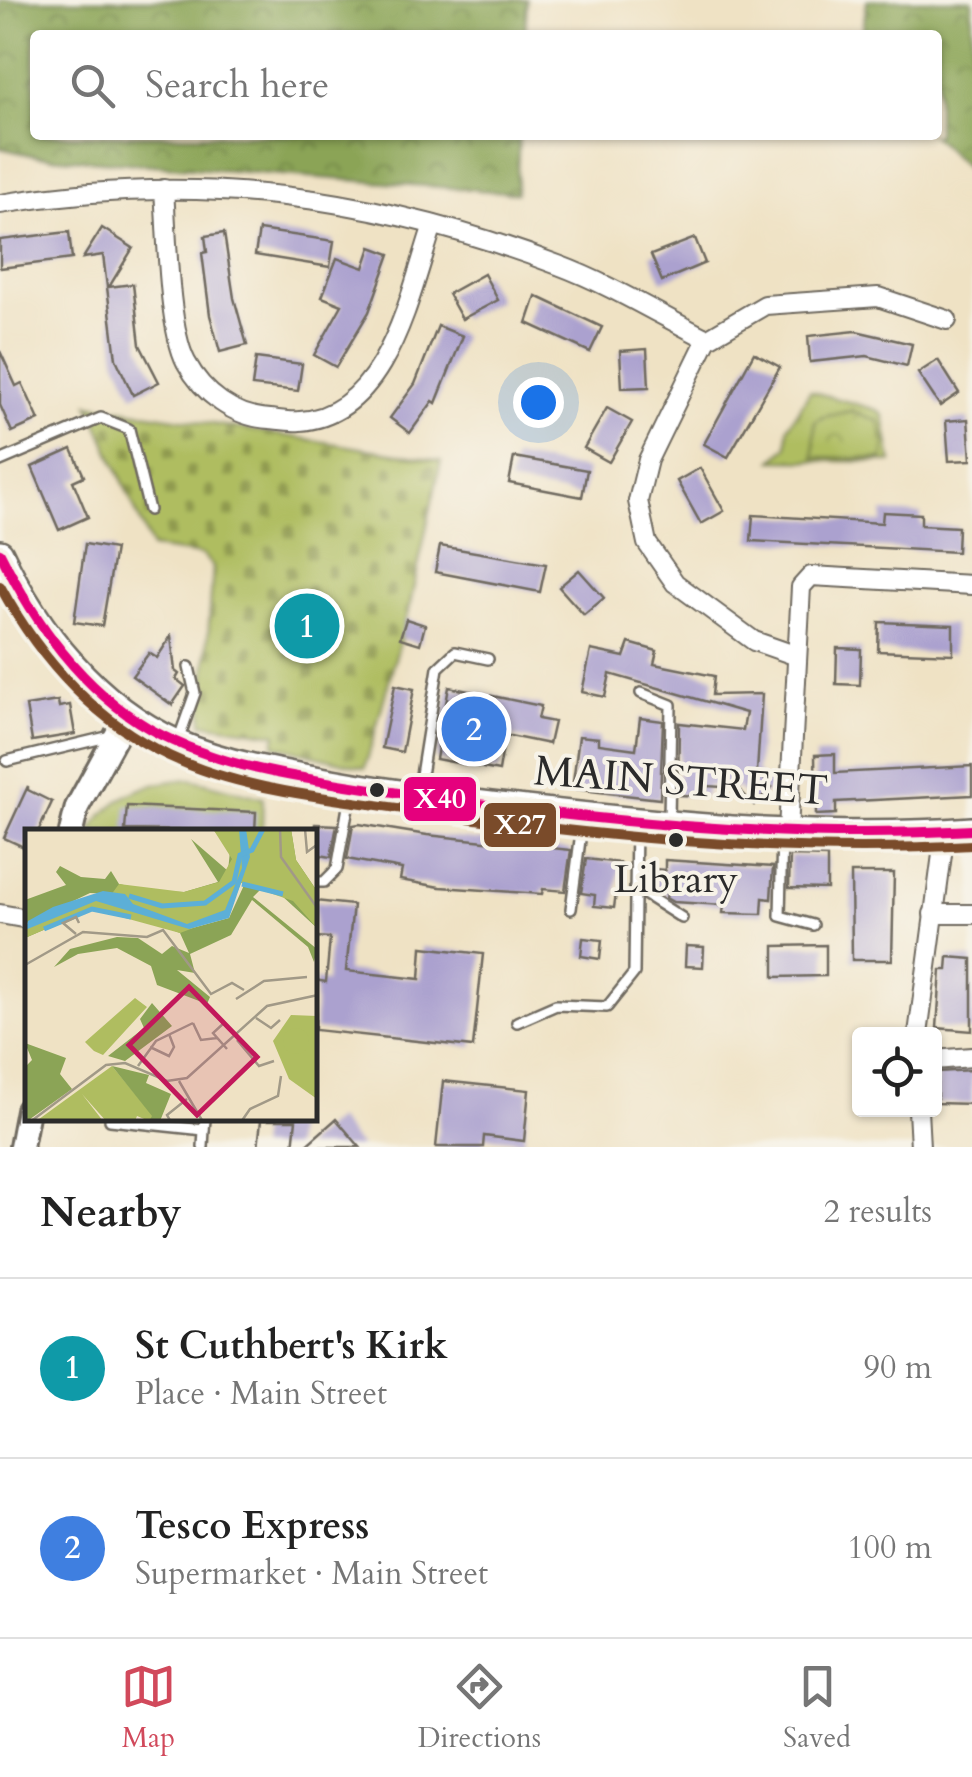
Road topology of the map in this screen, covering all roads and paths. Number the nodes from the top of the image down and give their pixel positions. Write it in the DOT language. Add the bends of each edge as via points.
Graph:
graph roads {
  1 [pos="164,189"];
  2 [pos="0,204"];
  3 [pos="432,225"];
  4 [pos="947,320"];
  5 [pos="707,339"];
  6 [pos="0,462"];
  7 [pos="149,510"];
  8 [pos="0,553"];
  9 [pos="972,585"];
  10 [pos="798,656"];
  11 [pos="488,658"];
  12 [pos="189,667"];
  13 [pos="641,694"];
  14 [pos="123,724"];
  15 [pos="177,742"];
  16 [pos="7,761"];
  17 [pos="352,785"];
  18 [pos="417,796"];
  19 [pos="584,816"];
  20 [pos="636,822"];
  21 [pos="669,825"];
  22 [pos="72,829"];
  23 [pos="972,830"];
  24 [pos="785,831"];
  25 [pos="946,832"];
  26 [pos="318,882"];
  27 [pos="635,888"];
  28 [pos="571,908"];
  29 [pos="0,914"];
  30 [pos="932,914"];
  31 [pos="972,914"];
  32 [pos="25,918"];
  33 [pos="682,918"];
  34 [pos="813,925"];
  35 [pos="518,1022"];
  36 [pos="919,1027"];
  37 [pos="972,1058"];
  38 [pos="942,1060"];
  39 [pos="918,1117"];
  40 [pos="26,1122"];
  41 [pos="148,1122"];
  42 [pos="204,1125"];
  43 [pos="21,1147"];
  44 [pos="203,1147"];
  45 [pos="920,1147"];
  1 -- 2 [label="street" via="70,192"];
  1 -- 3 [label="street" via="253,190 336,201"];
  1 -- 3 [label="street" via="173,309 184,360 209,395 250,418 303,422 337,410 366,388 386,360"];
  3 -- 5 [label="street" via="562,266"];
  4 -- 5 [label="street" via="878,298 765,305"];
  5 -- 10 [label="street" via="648,460 638,502 647,543 674,583 754,641"];
  6 -- 7 [label="lane" via="100,418 128,429"];
  8 -- 14 [label="main road, MAIN STREET" via="29,610"];
  9 -- 10 [label="street" via="811,576 801,587"];
  10 -- 24 [label="street"];
  11 -- 18 [label="lane" via="455,652 438,668"];
  12 -- 15 [label="lane" via="195,693"];
  13 -- 21 [label="lane" via="672,705"];
  14 -- 15 [label="main road, MAIN STREET"];
  14 -- 16 [label="lane"];
  14 -- 22 [label="street"];
  15 -- 17 [label="main road, MAIN STREET" via="216,757"];
  17 -- 18 [label="main road, MAIN STREET"];
  17 -- 26 [label="lane" via="337,869"];
  18 -- 19 [label="main road, MAIN STREET"];
  19 -- 20 [label="main road, MAIN STREET"];
  19 -- 28 [label="lane"];
  20 -- 21 [label="main road, MAIN STREET"];
  20 -- 27 [label="lane"];
  21 -- 24 [label="main road, MAIN STREET"];
  23 -- 25 [label="main road, MAIN STREET"];
  24 -- 25 [label="main road, MAIN STREET"];
  24 -- 34 [label="lane" via="780,916"];
  25 -- 30 [label="street"];
  27 -- 33 [label="lane"];
  27 -- 35 [label="lane" via="634,972 607,1007 556,1004"];
  29 -- 32 [label="street"];
  30 -- 31 [label="street"];
  30 -- 36 [label="street"];
  37 -- 38 [label="street"];
  39 -- 45 [label="street"];
  40 -- 43 [label="street"];
  41 -- 42 [label="lane"];
  42 -- 44 [label="lane"];
}
